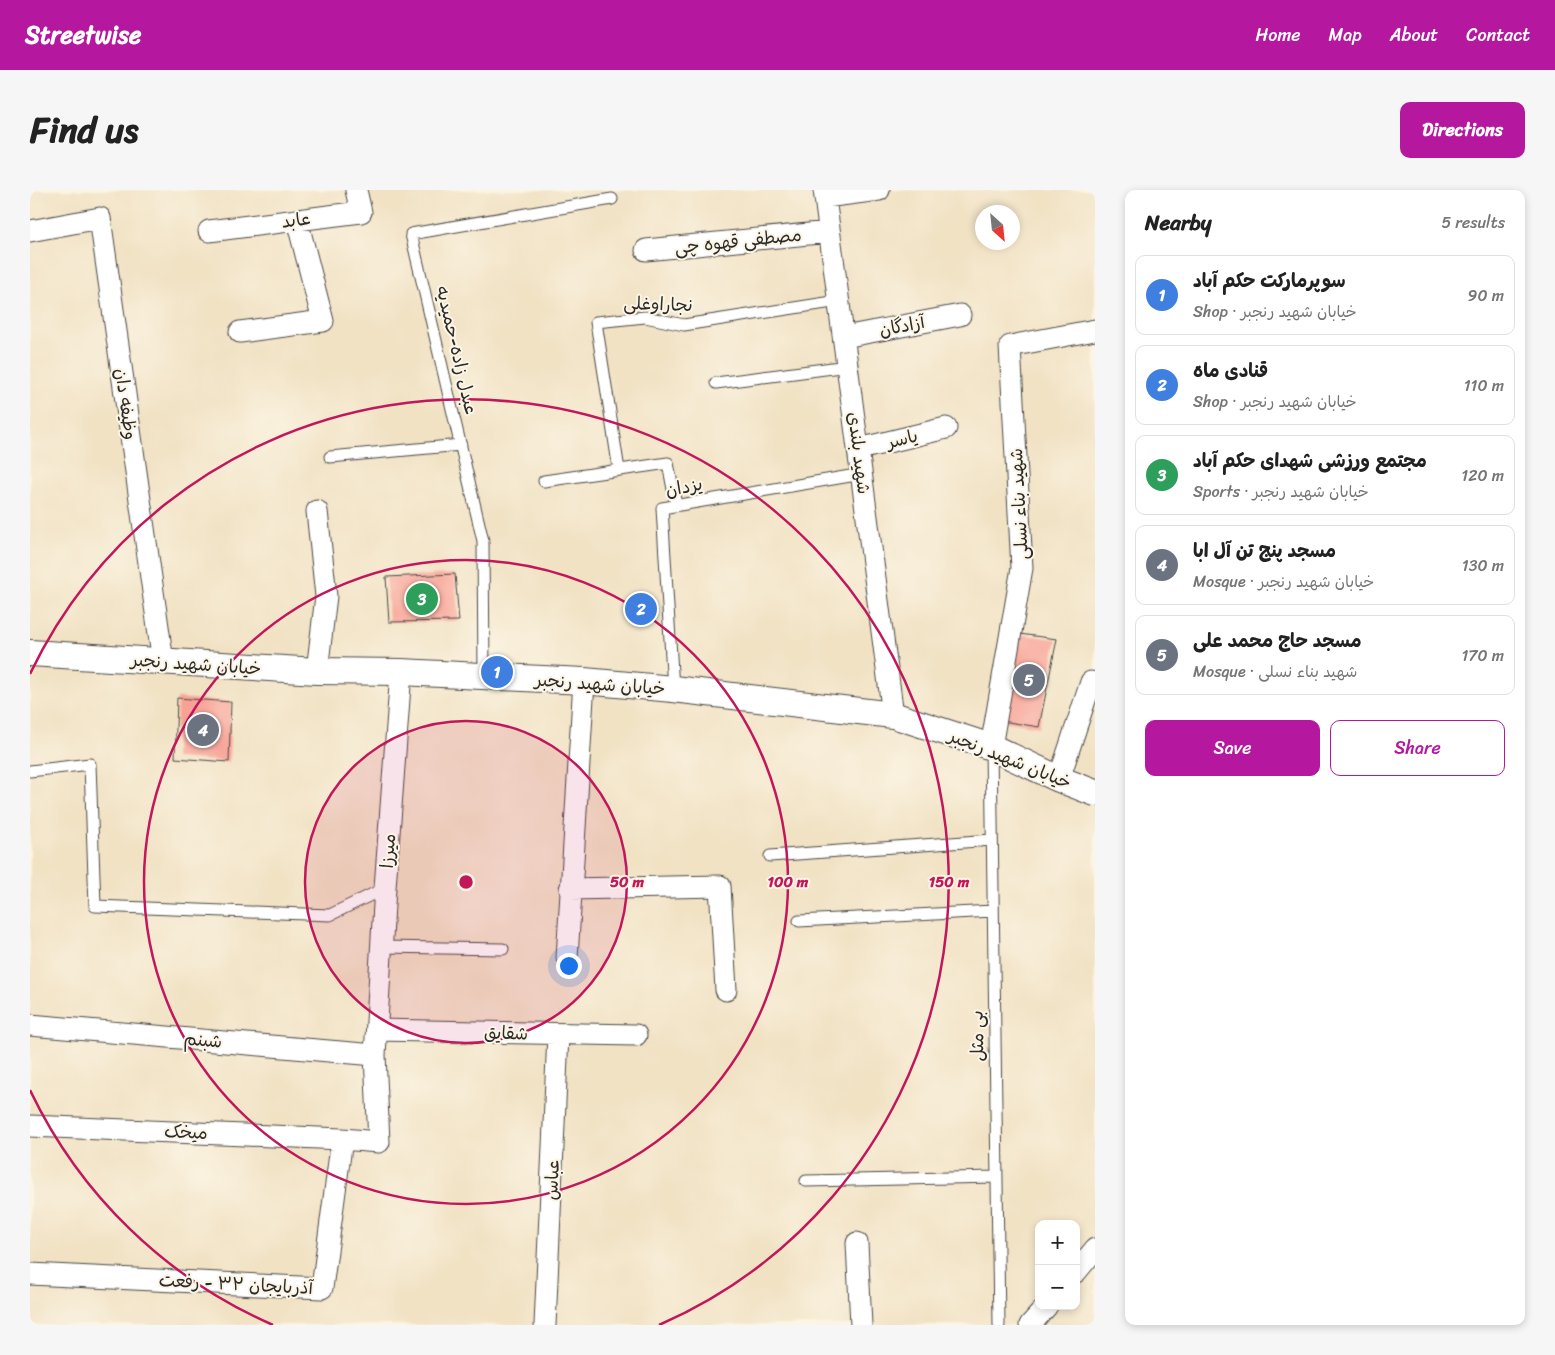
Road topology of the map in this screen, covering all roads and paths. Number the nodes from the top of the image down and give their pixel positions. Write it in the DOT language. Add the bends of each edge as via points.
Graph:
graph roads {
  1 [pos="356,190"];
  2 [pos="879,190"];
  3 [pos="824,193"];
  4 [pos="612,199"];
  5 [pos="297,220"];
  6 [pos="209,231"];
  7 [pos="30,232"];
  8 [pos="829,232"];
  9 [pos="646,250"];
  10 [pos="839,301"];
  11 [pos="960,315"];
  12 [pos="1095,330"];
  13 [pos="240,332"];
  14 [pos="844,337"];
  15 [pos="848,366"];
  16 [pos="716,383"];
  17 [pos="946,428"];
  18 [pos="461,445"];
  19 [pos="859,450"];
  20 [pos="330,457"];
  21 [pos="619,470"];
  22 [pos="862,474"];
  23 [pos="544,481"];
  24 [pos="676,505"];
  25 [pos="317,511"];
  26 [pos="30,653"];
  27 [pos="163,662"];
  28 [pos="317,671"];
  29 [pos="401,672"];
  30 [pos="484,676"];
  31 [pos="584,682"];
  32 [pos="1091,682"];
  33 [pos="673,689"];
  34 [pos="893,715"];
  35 [pos="991,747"];
  36 [pos="30,771"];
  37 [pos="1058,780"];
  38 [pos="1095,794"];
  39 [pos="992,840"];
  40 [pos="770,856"];
  41 [pos="385,888"];
  42 [pos="570,889"];
  43 [pos="993,911"];
  44 [pos="798,921"];
  45 [pos="382,947"];
  46 [pos="503,949"];
  47 [pos="567,958"];
  48 [pos="726,990"];
  49 [pos="30,1025"];
  50 [pos="377,1030"];
  51 [pos="558,1035"];
  52 [pos="636,1035"];
  53 [pos="375,1056"];
  54 [pos="30,1126"];
  55 [pos="342,1138"];
  56 [pos="997,1177"];
  57 [pos="806,1181"];
  58 [pos="858,1243"];
  59 [pos="1095,1249"];
  60 [pos="1080,1267"];
  61 [pos="30,1274"];
  62 [pos="1043,1310"];
  63 [pos="545,1325"];
  64 [pos="861,1325"];
  65 [pos="999,1325"];
  66 [pos="1030,1325"];
  1 -- 5 [label="street, عابد" via="361,212"];
  2 -- 3 [label="street"];
  3 -- 8 [label="street, شهید بلندی"];
  4 -- 18 [label="lane, عبدل زاده-حمیدیه" via="412,234"];
  5 -- 6 [label="street, عابد"];
  5 -- 13 [label="street" via="323,321"];
  7 -- 27 [label="street, وظیفه دان" via="100,218"];
  8 -- 9 [label="street, مصطفی قهوه چی"];
  8 -- 10 [label="street, شهید بلندی"];
  10 -- 14 [label="street, شهید بلندی"];
  10 -- 21 [label="lane, نجاراوغلی" via="684,325 645,317 596,322"];
  11 -- 14 [label="street, آزادگان"];
  12 -- 35 [label="street, شهید بناء نسلی" via="1010,346 1022,568"];
  14 -- 15 [label="street, شهید بلندی"];
  15 -- 16 [label="lane"];
  15 -- 19 [label="street, شهید بلندی"];
  17 -- 19 [label="street, یاسر"];
  18 -- 20 [label="lane"];
  18 -- 30 [label="lane, عبدل زاده-حمیدیه" via="483,541"];
  19 -- 22 [label="street, شهید بلندی"];
  21 -- 23 [label="lane"];
  21 -- 24 [label="lane" via="668,463"];
  22 -- 24 [label="lane, یزدان"];
  22 -- 34 [label="street, شهید بلندی"];
  24 -- 33 [label="lane, یزدان" via="662,508"];
  25 -- 28 [label="street" via="326,596"];
  26 -- 27 [label="street, خیابان شهید رنجبر"];
  27 -- 28 [label="street, خیابان شهید رنجبر"];
  28 -- 29 [label="street, خیابان شهید رنجبر"];
  29 -- 30 [label="street, خیابان شهید رنجبر"];
  29 -- 41 [label="street, میرزا"];
  30 -- 31 [label="street, خیابان شهید رنجبر"];
  31 -- 33 [label="street, خیابان شهید رنجبر"];
  31 -- 42 [label="street"];
  32 -- 37 [label="street"];
  33 -- 34 [label="street, خیابان شهید رنجبر"];
  34 -- 35 [label="street, خیابان شهید رنجبر"];
  35 -- 37 [label="street, خیابان شهید رنجبر"];
  35 -- 39 [label="lane, بی مثل"];
  36 -- 41 [label="lane" via="90,764 95,906 330,915"];
  37 -- 38 [label="street, خیابان شهید رنجبر"];
  39 -- 40 [label="lane"];
  39 -- 43 [label="lane, بی مثل"];
  41 -- 45 [label="street, میرزا"];
  42 -- 47 [label="street"];
  42 -- 48 [label="street" via="720,886"];
  43 -- 44 [label="lane"];
  43 -- 56 [label="lane, بی مثل"];
  45 -- 46 [label="lane"];
  45 -- 50 [label="street, میرزا"];
  49 -- 53 [label="street, شبنم"];
  50 -- 51 [label="street, شقایق"];
  50 -- 53 [label="street"];
  51 -- 52 [label="street, شقایق"];
  51 -- 63 [label="street, عباس"];
  53 -- 55 [label="street" via="379,1142"];
  54 -- 55 [label="street, میخک"];
  55 -- 61 [label="street, آذربایجان ۳۲ - رفعت" via="322,1288"];
  56 -- 57 [label="lane"];
  56 -- 65 [label="lane, بی مثل"];
  58 -- 64 [label="street"];
  59 -- 60 [label="street"];
  62 -- 66 [label="street"];
}
